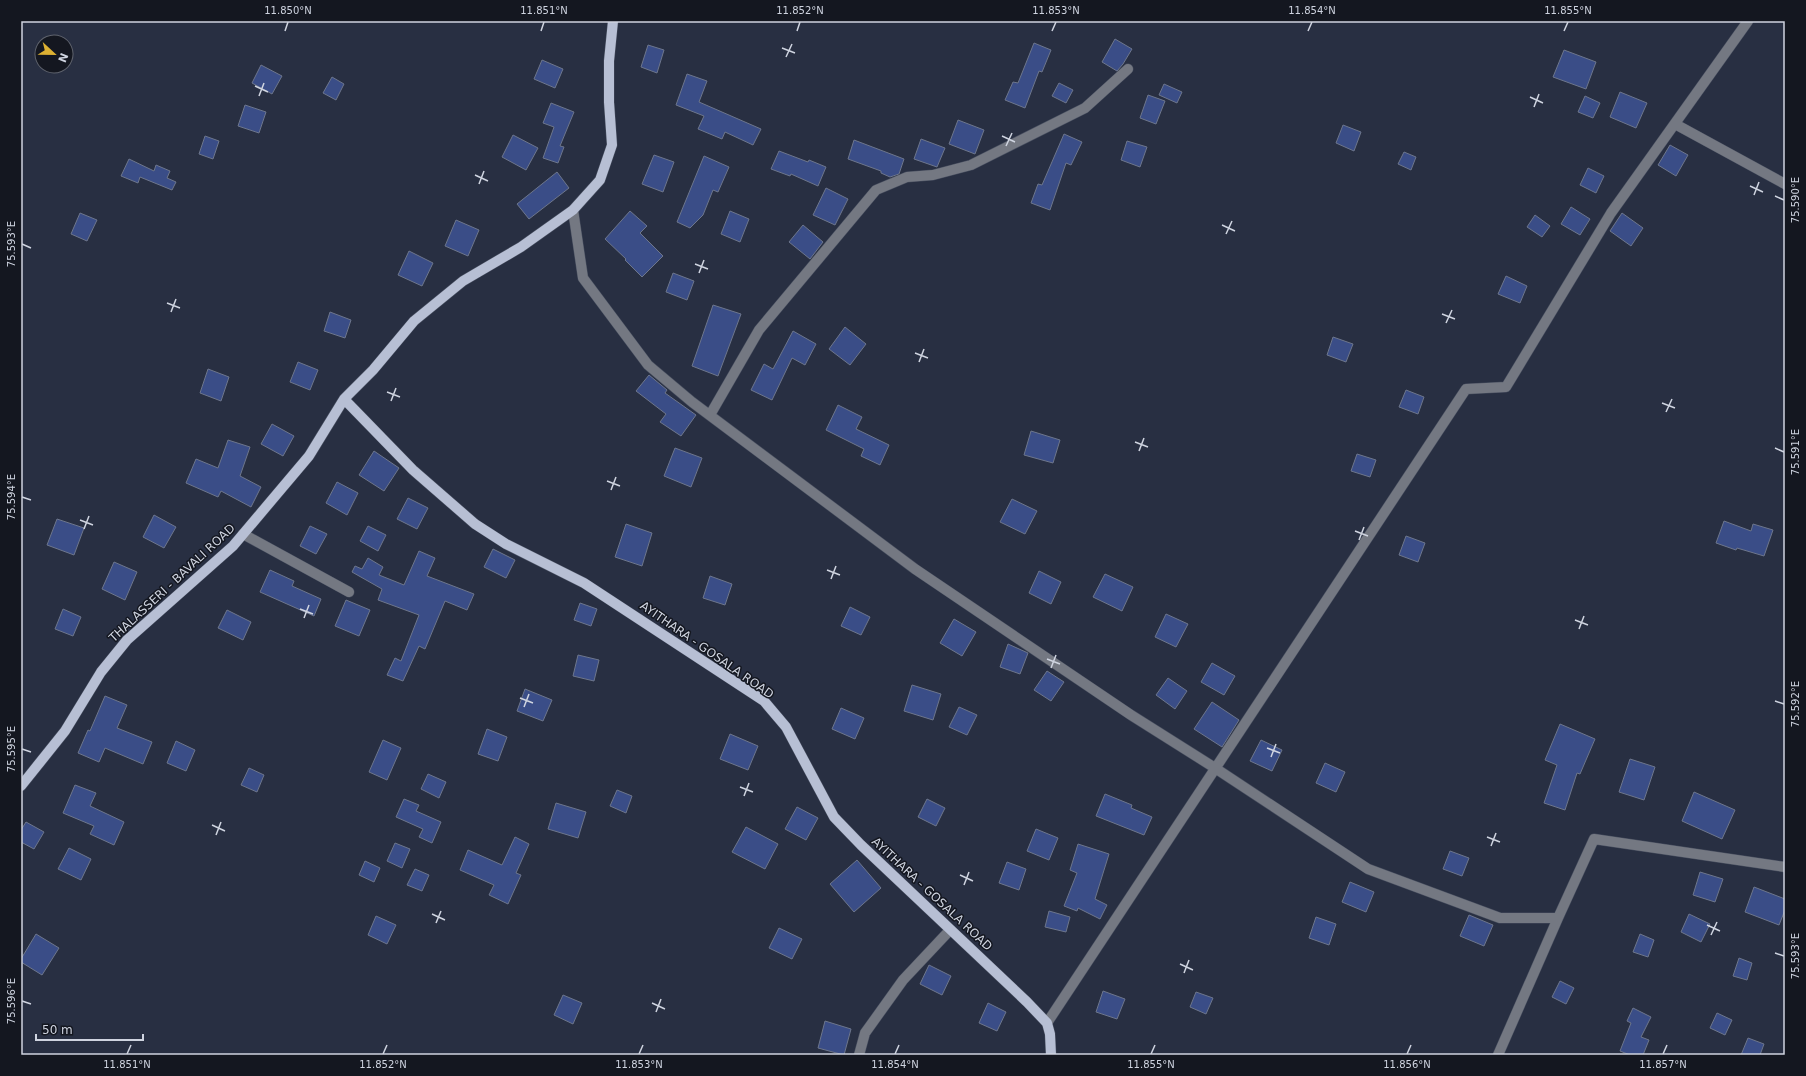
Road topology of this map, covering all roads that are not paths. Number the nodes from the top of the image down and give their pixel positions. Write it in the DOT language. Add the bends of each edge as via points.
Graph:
graph roads {
  1 [pos="613,21"];
  2 [pos="1748,21"];
  3 [pos="1128,69"];
  4 [pos="1675,124"];
  5 [pos="1785,184"];
  6 [pos="573,210"];
  7 [pos="344,399"];
  8 [pos="710,415"];
  9 [pos="243,534"];
  10 [pos="349,592"];
  11 [pos="1215,768"];
  12 [pos="21,786"];
  13 [pos="1785,867"];
  14 [pos="1558,918"];
  15 [pos="950,930"];
  16 [pos="1047,1023"];
  17 [pos="859,1055"];
  18 [pos="1051,1055"];
  19 [pos="1498,1055"];
  1 -- 6 [label="main road, THALASSERI - BAVALI ROAD" via="609,61 612,145 600,180"];
  2 -- 4 [label="street"];
  3 -- 8 [label="street" via="1085,108 971,164 933,175 907,177 876,190 759,330"];
  4 -- 5 [label="street"];
  4 -- 11 [label="street" via="1611,212 1506,386 1466,389"];
  6 -- 7 [label="main road, THALASSERI - BAVALI ROAD" via="521,247 463,281 414,321 373,370"];
  6 -- 8 [label="street" via="583,278 648,365"];
  7 -- 9 [label="main road, THALASSERI - BAVALI ROAD" via="309,456"];
  7 -- 15 [label="main road, AYITHARA - GOSALA ROAD" via="413,470 475,524 506,544 584,583 764,701 786,727 834,817"];
  8 -- 11 [label="street" via="915,568 1131,715"];
  9 -- 10 [label="street"];
  9 -- 12 [label="main road, THALASSERI - BAVALI ROAD" via="233,546 127,640 101,672 65,730"];
  11 -- 14 [label="street" via="1368,869 1500,918"];
  11 -- 16 [label="street"];
  13 -- 14 [label="street" via="1594,839"];
  14 -- 19 [label="street"];
  15 -- 16 [label="main road, AYITHARA - GOSALA ROAD"];
  15 -- 17 [label="street" via="903,980 865,1033"];
  16 -- 18 [label="main road"];
}
